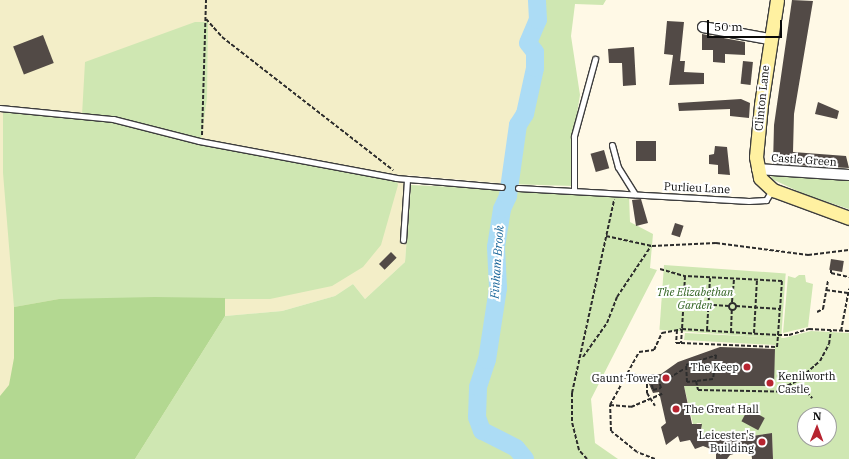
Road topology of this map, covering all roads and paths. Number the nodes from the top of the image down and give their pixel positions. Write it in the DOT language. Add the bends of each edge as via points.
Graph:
graph roads {
  1 [pos="206,0"];
  2 [pos="776,0"];
  3 [pos="206,19"];
  4 [pos="703,27"];
  5 [pos="769,39"];
  6 [pos="596,59"];
  7 [pos="0,108"];
  8 [pos="202,127"];
  9 [pos="612,145"];
  10 [pos="758,169"];
  11 [pos="849,175"];
  12 [pos="396,178"];
  13 [pos="407,179"];
  14 [pos="502,187"];
  15 [pos="518,188"];
  16 [pos="574,190"];
  17 [pos="773,190"];
  18 [pos="614,193"];
  19 [pos="635,194"];
  20 [pos="849,218"];
  21 [pos="606,236"];
  22 [pos="403,240"];
  23 [pos="652,246"];
  24 [pos="849,250"];
  25 [pos="660,269"];
  26 [pos="831,270"];
  27 [pos="838,271"];
  28 [pos="838,275"];
  29 [pos="685,276"];
  30 [pos="849,277"];
  31 [pos="710,278"];
  32 [pos="734,279"];
  33 [pos="757,280"];
  34 [pos="828,280"];
  35 [pos="849,289"];
  36 [pos="826,290"];
  37 [pos="849,293"];
  38 [pos="732,302"];
  39 [pos="684,303"];
  40 [pos="708,305"];
  41 [pos="729,306"];
  42 [pos="736,306"];
  43 [pos="756,308"];
  44 [pos="732,309"];
  45 [pos="780,309"];
  46 [pos="817,312"];
  47 [pos="682,329"];
  48 [pos="677,330"];
  49 [pos="831,330"];
  50 [pos="707,331"];
  51 [pos="841,331"];
  52 [pos="849,331"];
  53 [pos="731,332"];
  54 [pos="754,333"];
  55 [pos="778,335"];
  56 [pos="681,343"];
  57 [pos="582,357"];
  58 [pos="684,369"];
  59 [pos="628,373"];
  60 [pos="651,379"];
  61 [pos="696,381"];
  62 [pos="776,391"];
  63 [pos="662,394"];
  64 [pos="812,398"];
  65 [pos="653,401"];
  66 [pos="610,405"];
  67 [pos="655,406"];
  68 [pos="586,459"];
  69 [pos="655,459"];
  1 -- 3 [label="path"];
  2 -- 5 [label="main road, Clinton Lane"];
  3 -- 8 [label="path"];
  3 -- 12 [label="path" via="222,37 395,171"];
  4 -- 5 [label="street"];
  5 -- 10 [label="main road, Clinton Lane"];
  6 -- 16 [label="lane" via="574,136"];
  7 -- 12 [label="lane" via="113,119 201,141"];
  9 -- 19 [label="lane" via="618,167"];
  10 -- 11 [label="street, Castle Green"];
  10 -- 17 [label="main road" via="760,178"];
  12 -- 13 [label="lane"];
  13 -- 14 [label="lane"];
  13 -- 22 [label="lane"];
  15 -- 16 [label="lane, Purlieu Lane"];
  16 -- 18 [label="lane, Purlieu Lane"];
  17 -- 19 [label="lane, Purlieu Lane" via="766,200 749,201"];
  17 -- 20 [label="main road"];
  18 -- 19 [label="lane, Purlieu Lane"];
  18 -- 21 [label="path"];
  21 -- 23 [label="path"];
  21 -- 57 [label="path"];
  23 -- 24 [label="path" via="716,243 808,255"];
  23 -- 57 [label="path" via="648,247 617,297 607,323"];
  25 -- 29 [label="path"];
  26 -- 28 [label="path" via="831,273"];
  27 -- 28 [label="path"];
  28 -- 30 [label="path"];
  29 -- 31 [label="path"];
  29 -- 39 [label="path"];
  31 -- 32 [label="path"];
  31 -- 40 [label="path"];
  32 -- 33 [label="path"];
  32 -- 38 [label="path"];
  33 -- 43 [label="path"];
  33 -- 45 [label="path" via="782,281"];
  34 -- 36 [label="path"];
  35 -- 37 [label="path"];
  36 -- 37 [label="path"];
  36 -- 46 [label="path" via="823,308"];
  37 -- 51 [label="path"];
  38 -- 41 [label="path"];
  38 -- 42 [label="path"];
  39 -- 40 [label="path"];
  39 -- 47 [label="path"];
  40 -- 41 [label="path"];
  40 -- 50 [label="path"];
  41 -- 44 [label="path"];
  42 -- 43 [label="path"];
  42 -- 44 [label="path"];
  43 -- 45 [label="path"];
  43 -- 54 [label="path"];
  44 -- 53 [label="path"];
  45 -- 55 [label="path"];
  47 -- 48 [label="path"];
  47 -- 50 [label="path"];
  47 -- 56 [label="path"];
  48 -- 56 [label="path" via="676,343"];
  48 -- 59 [label="path" via="662,333 654,350 638,352"];
  49 -- 51 [label="path"];
  49 -- 55 [label="path" via="809,329"];
  49 -- 62 [label="path" via="829,344 820,361 797,381"];
  50 -- 53 [label="path"];
  51 -- 52 [label="path"];
  53 -- 54 [label="path"];
  54 -- 55 [label="path"];
  55 -- 56 [label="path" via="777,347"];
  57 -- 68 [label="path" via="572,393 572,421 579,450"];
  58 -- 60 [label="path" via="669,378 658,378 661,388 653,390"];
  58 -- 61 [label="path" via="687,382"];
  58 -- 61 [label="path" via="686,365 716,355 714,380"];
  59 -- 65 [label="path" via="647,378 646,393"];
  59 -- 66 [label="path"];
  61 -- 62 [label="path" via="698,390"];
  62 -- 64 [label="path" via="806,392"];
  63 -- 65 [label="path"];
  65 -- 66 [label="path" via="631,407"];
  65 -- 67 [label="path"];
  66 -- 69 [label="path" via="611,431 637,452"];
}
